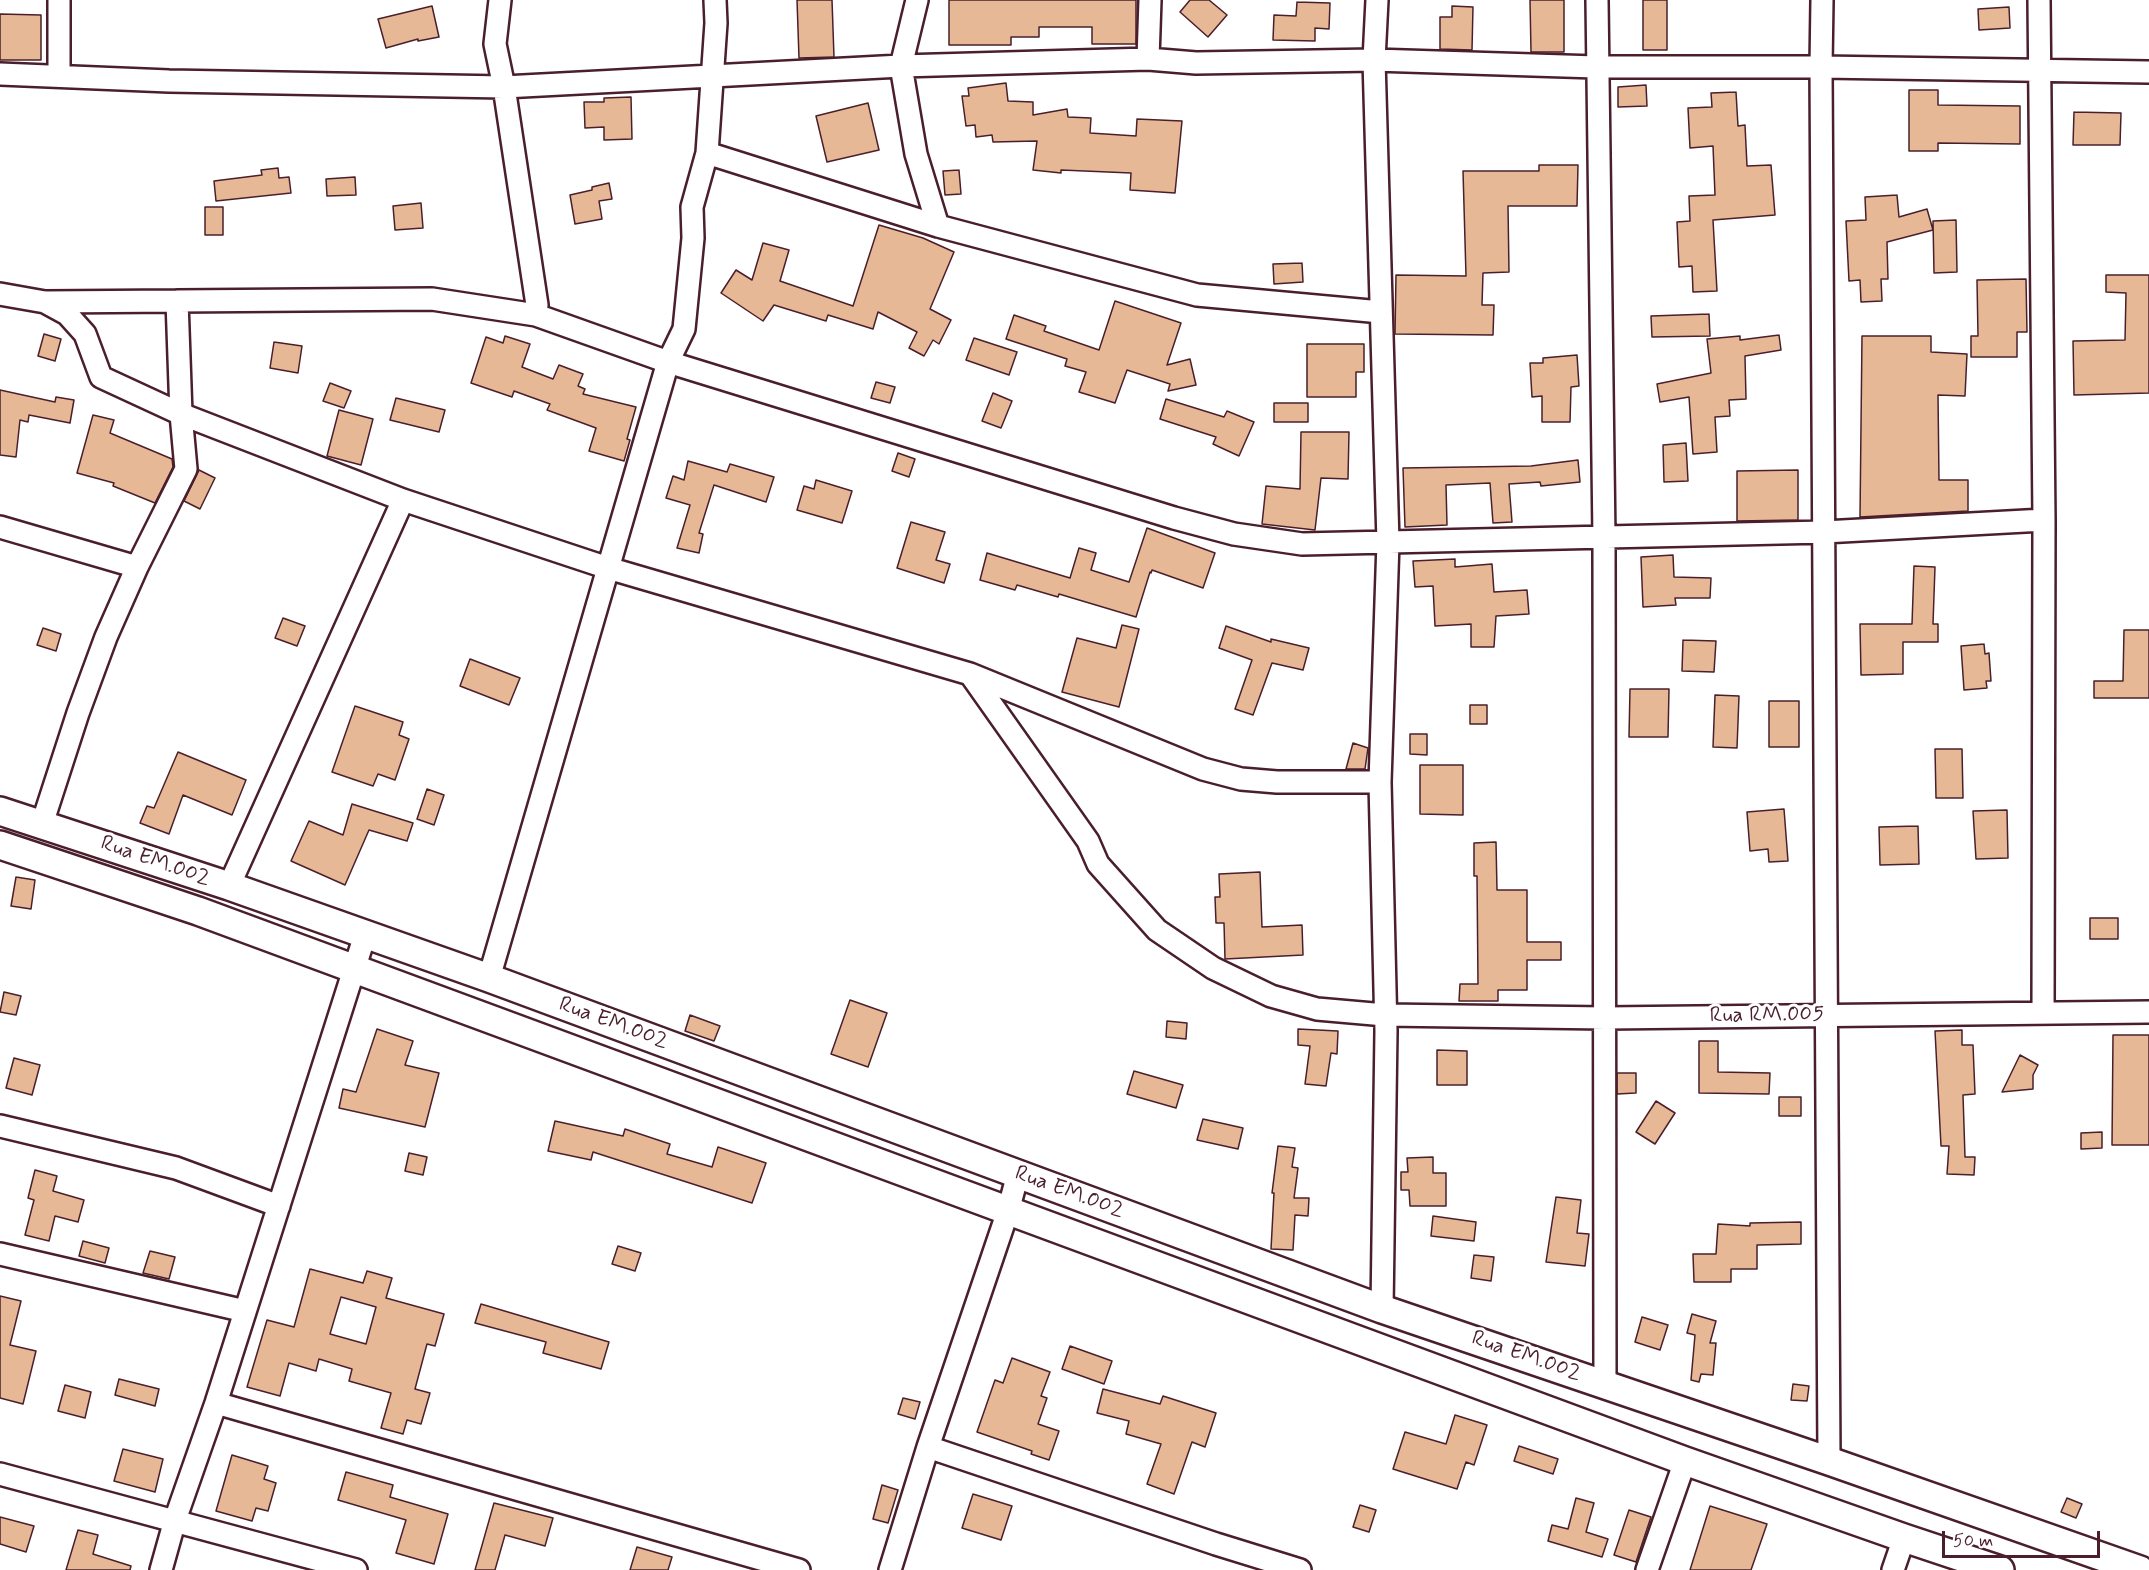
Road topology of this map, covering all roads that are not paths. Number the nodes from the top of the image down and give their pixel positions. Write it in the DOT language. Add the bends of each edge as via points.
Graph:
graph roads {
  1 [pos="59,0"];
  2 [pos="500,0"];
  3 [pos="715,0"];
  4 [pos="917,0"];
  5 [pos="1150,0"];
  6 [pos="1377,0"];
  7 [pos="1597,0"];
  8 [pos="1822,0"];
  9 [pos="2039,0"];
  10 [pos="1148,59"];
  11 [pos="1374,60"];
  12 [pos="901,66"];
  13 [pos="1596,67"];
  14 [pos="1821,67"];
  15 [pos="2039,70"];
  16 [pos="2149,72"];
  17 [pos="0,74"];
  18 [pos="59,75"];
  19 [pos="713,75"];
  20 [pos="504,87"];
  21 [pos="707,153"];
  22 [pos="938,226"];
  23 [pos="0,294"];
  24 [pos="177,301"];
  25 [pos="45,302"];
  26 [pos="1381,312"];
  27 [pos="536,315"];
  28 [pos="668,362"];
  29 [pos="181,414"];
  30 [pos="403,500"];
  31 [pos="2044,520"];
  32 [pos="0,527"];
  33 [pos="1824,532"];
  34 [pos="1604,538"];
  35 [pos="1388,542"];
  36 [pos="137,567"];
  37 [pos="608,568"];
  38 [pos="970,674"];
  39 [pos="1380,782"];
  40 [pos="0,811"];
  41 [pos="42,824"];
  42 [pos="0,845"];
  43 [pos="229,886"];
  44 [pos="366,935"];
  45 [pos="355,969"];
  46 [pos="489,978"];
  47 [pos="2149,1012"];
  48 [pos="2043,1013"];
  49 [pos="1385,1015"];
  50 [pos="1827,1016"];
  51 [pos="1606,1018"];
  52 [pos="0,1126"];
  53 [pos="1018,1174"];
  54 [pos="279,1206"];
  55 [pos="1008,1211"];
  56 [pos="0,1254"];
  57 [pos="1382,1309"];
  58 [pos="245,1311"];
  59 [pos="1605,1384"];
  60 [pos="216,1403"];
  61 [pos="928,1447"];
  62 [pos="1685,1461"];
  63 [pos="1829,1461"];
  64 [pos="0,1474"];
  65 [pos="175,1520"];
  66 [pos="1904,1538"];
  67 [pos="161,1570"];
  68 [pos="356,1570"];
  69 [pos="799,1570"];
  70 [pos="890,1570"];
  71 [pos="1300,1570"];
  72 [pos="1647,1570"];
  73 [pos="1893,1570"];
  74 [pos="2000,1570"];
  75 [pos="2140,1570"];
  1 -- 18 [label="street"];
  2 -- 20 [label="street" via="495,45"];
  3 -- 19 [label="street"];
  4 -- 12 [label="street"];
  5 -- 10 [label="street"];
  6 -- 11 [label="street"];
  7 -- 13 [label="street"];
  8 -- 14 [label="street"];
  9 -- 15 [label="street"];
  10 -- 11 [label="street" via="1196,63"];
  10 -- 12 [label="street"];
  11 -- 13 [label="street"];
  11 -- 26 [label="street"];
  12 -- 19 [label="street"];
  12 -- 22 [label="street" via="916,154"];
  13 -- 14 [label="street"];
  13 -- 34 [label="street"];
  14 -- 15 [label="street"];
  14 -- 33 [label="street"];
  15 -- 16 [label="street"];
  15 -- 31 [label="street"];
  17 -- 18 [label="street"];
  18 -- 20 [label="street" via="169,81"];
  19 -- 20 [label="street"];
  19 -- 21 [label="street"];
  20 -- 27 [label="street"];
  21 -- 22 [label="street"];
  21 -- 28 [label="street" via="692,207 693,238 684,329"];
  22 -- 26 [label="street" via="1197,295"];
  23 -- 25 [label="street"];
  24 -- 25 [label="street"];
  24 -- 27 [label="street" via="432,299"];
  24 -- 29 [label="street"];
  25 -- 29 [label="street" via="67,314 85,334 101,377"];
  26 -- 35 [label="street"];
  27 -- 28 [label="street"];
  28 -- 35 [label="street" via="1234,534 1302,544"];
  28 -- 37 [label="street"];
  29 -- 30 [label="street"];
  29 -- 36 [label="street" via="186,469"];
  30 -- 37 [label="street"];
  30 -- 43 [label="street"];
  31 -- 33 [label="street"];
  31 -- 48 [label="street"];
  32 -- 36 [label="street"];
  33 -- 34 [label="street"];
  33 -- 50 [label="street"];
  34 -- 35 [label="street"];
  34 -- 51 [label="street"];
  35 -- 39 [label="street"];
  36 -- 41 [label="street" via="86,691"];
  37 -- 38 [label="street"];
  37 -- 46 [label="street"];
  38 -- 39 [label="street" via="1203,769 1268,781"];
  38 -- 49 [label="street, Rua RM.005" via="1088,842 1098,864 1157,930 1213,968 1271,996 1317,1009"];
  39 -- 49 [label="street"];
  40 -- 41 [label="street, Rua EM.002"];
  41 -- 43 [label="street, Rua EM.002"];
  42 -- 45 [label="street, Rua EM.002" via="198,910"];
  43 -- 44 [label="street, Rua EM.002"];
  44 -- 45 [label="street"];
  44 -- 46 [label="street, Rua EM.002"];
  45 -- 54 [label="street"];
  45 -- 55 [label="street, Rua EM.002"];
  46 -- 53 [label="street, Rua EM.002"];
  47 -- 48 [label="street, Rua RM.005"];
  48 -- 50 [label="street, Rua RM.005"];
  49 -- 51 [label="street, Rua RM.005"];
  49 -- 57 [label="street"];
  50 -- 51 [label="street, Rua RM.005"];
  50 -- 63 [label="street"];
  51 -- 59 [label="street"];
  52 -- 54 [label="street" via="177,1168"];
  53 -- 55 [label="street"];
  53 -- 57 [label="street, Rua EM.002"];
  54 -- 58 [label="street"];
  55 -- 61 [label="street"];
  55 -- 62 [label="street, Rua EM.002"];
  56 -- 58 [label="street"];
  57 -- 59 [label="street, Rua EM.002"];
  58 -- 60 [label="street"];
  59 -- 63 [label="street, Rua EM.002"];
  60 -- 65 [label="street"];
  60 -- 69 [label="street"];
  61 -- 70 [label="street"];
  61 -- 71 [label="street"];
  62 -- 66 [label="street, Rua EM.002"];
  62 -- 72 [label="street"];
  63 -- 75 [label="street, Rua EM.002"];
  64 -- 65 [label="street"];
  65 -- 67 [label="street"];
  65 -- 68 [label="street"];
  66 -- 73 [label="street"];
  66 -- 74 [label="street, Rua EM.002"];
}
